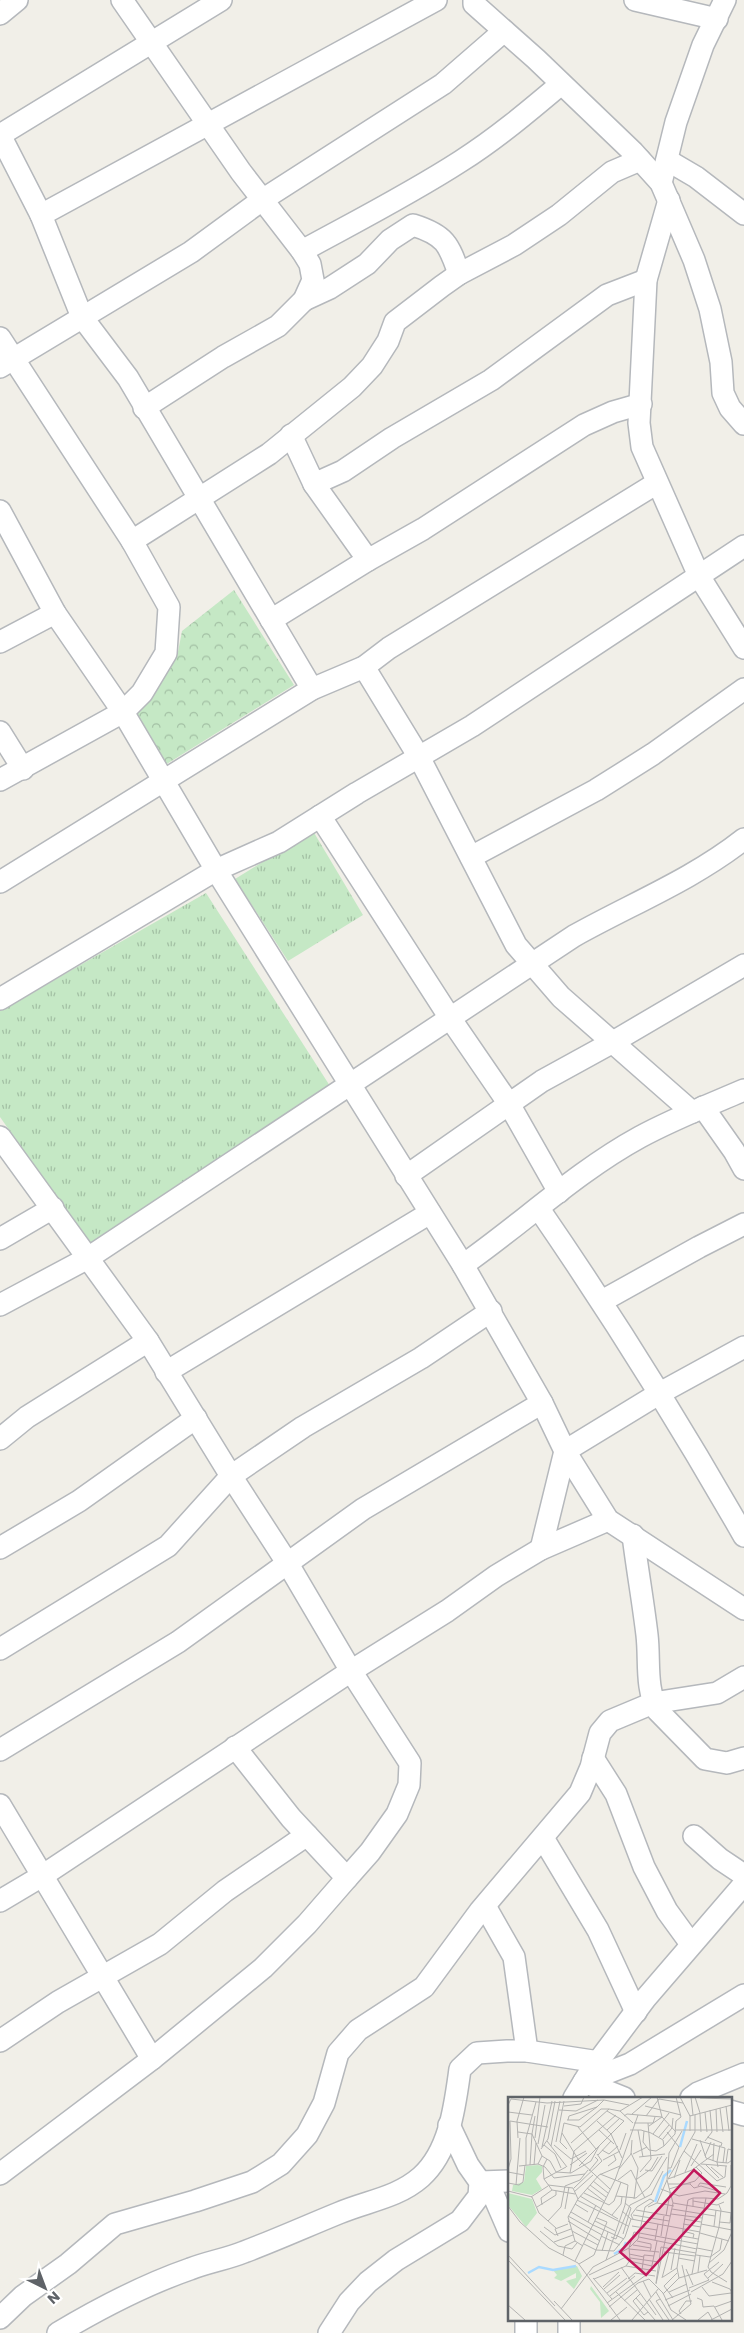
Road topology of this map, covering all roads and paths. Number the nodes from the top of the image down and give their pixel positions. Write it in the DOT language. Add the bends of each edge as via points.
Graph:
graph roads {
  1 [pos="122,0"];
  2 [pos="221,0"];
  3 [pos="436,0"];
  4 [pos="474,0"];
  5 [pos="635,0"];
  6 [pos="725,0"];
  7 [pos="717,19"];
  8 [pos="504,31"];
  9 [pos="151,41"];
  10 [pos="561,84"];
  11 [pos="209,125"];
  12 [pos="0,135"];
  13 [pos="640,160"];
  14 [pos="667,160"];
  15 [pos="666,192"];
  16 [pos="262,200"];
  17 [pos="744,214"];
  18 [pos="41,215"];
  19 [pos="302,251"];
  20 [pos="459,274"];
  21 [pos="646,280"];
  22 [pos="304,300"];
  23 [pos="82,316"];
  24 [pos="0,338"];
  25 [pos="7,363"];
  26 [pos="641,404"];
  27 [pos="144,408"];
  28 [pos="744,424"];
  29 [pos="291,435"];
  30 [pos="657,483"];
  31 [pos="314,484"];
  32 [pos="198,498"];
  33 [pos="0,511"];
  34 [pos="132,541"];
  35 [pos="744,546"];
  36 [pos="368,560"];
  37 [pos="699,576"];
  38 [pos="55,613"];
  39 [pos="271,620"];
  40 [pos="0,642"];
  41 [pos="744,648"];
  42 [pos="364,667"];
  43 [pos="312,689"];
  44 [pos="744,689"];
  45 [pos="123,712"];
  46 [pos="0,732"];
  47 [pos="419,758"];
  48 [pos="23,768"];
  49 [pos="0,780"];
  50 [pos="164,783"];
  51 [pos="320,816"];
  52 [pos="744,838"];
  53 [pos="471,857"];
  54 [pos="216,870"];
  55 [pos="0,882"];
  56 [pos="532,965"];
  57 [pos="744,965"];
  58 [pos="0,999"];
  59 [pos="450,1018"];
  60 [pos="613,1042"];
  61 [pos="352,1085"];
  62 [pos="744,1090"];
  63 [pos="509,1104"];
  64 [pos="698,1109"];
  65 [pos="0,1137"];
  66 [pos="744,1169"];
  67 [pos="406,1176"];
  68 [pos="559,1192"];
  69 [pos="54,1208"];
  70 [pos="539,1209"];
  71 [pos="430,1214"];
  72 [pos="744,1224"];
  73 [pos="0,1239"];
  74 [pos="88,1258"];
  75 [pos="464,1265"];
  76 [pos="602,1301"];
  77 [pos="0,1305"];
  78 [pos="490,1311"];
  79 [pos="148,1341"];
  80 [pos="743,1350"];
  81 [pos="166,1372"];
  82 [pos="660,1393"];
  83 [pos="542,1403"];
  84 [pos="196,1418"];
  85 [pos="0,1439"];
  86 [pos="564,1451"];
  87 [pos="231,1476"];
  88 [pos="608,1520"];
  89 [pos="633,1535"];
  90 [pos="744,1536"];
  91 [pos="0,1548"];
  92 [pos="540,1549"];
  93 [pos="288,1564"];
  94 [pos="744,1609"];
  95 [pos="0,1649"];
  96 [pos="350,1671"];
  97 [pos="744,1677"];
  98 [pos="654,1703"];
  99 [pos="235,1747"];
  100 [pos="0,1750"];
  101 [pos="594,1758"];
  102 [pos="744,1758"];
  103 [pos="0,1806"];
  104 [pos="307,1836"];
  105 [pos="694,1836"];
  106 [pos="543,1838"];
  107 [pos="744,1875"];
  108 [pos="42,1876"];
  109 [pos="347,1878"];
  110 [pos="744,1884"];
  111 [pos="0,1900"];
  112 [pos="485,1906"];
  113 [pos="691,1944"];
  114 [pos="103,1976"];
  115 [pos="744,1995"];
  116 [pos="636,2012"];
  117 [pos="0,2040"];
  118 [pos="527,2051"];
  119 [pos="152,2059"];
  120 [pos="599,2062"];
  121 [pos="744,2074"];
  122 [pos="579,2090"];
  123 [pos="618,2097"];
  124 [pos="692,2097"];
  125 [pos="449,2124"];
  126 [pos="0,2174"];
  127 [pos="508,2181"];
  128 [pos="480,2182"];
  129 [pos="508,2229"];
  130 [pos="0,2318"];
  131 [pos="526,2320"];
  132 [pos="569,2320"];
  133 [pos="58,2333"];
  134 [pos="329,2333"];
  135 [pos="526,2333"];
  136 [pos="568,2333"];
  1 -- 9 [label="street"];
  2 -- 9 [label="street"];
  3 -- 11 [label="street"];
  4 -- 8 [label="street" via="474,4"];
  5 -- 7 [label="street"];
  6 -- 7 [label="street"];
  7 -- 14 [label="street" via="703,45 676,122"];
  8 -- 10 [label="street"];
  8 -- 16 [label="street" via="443,84"];
  9 -- 11 [label="street"];
  9 -- 12 [label="street"];
  10 -- 13 [label="street"];
  10 -- 19 [label="street" via="515,123 462,161"];
  11 -- 16 [label="street"];
  11 -- 18 [label="street"];
  12 -- 18 [label="street"];
  13 -- 15 [label="street"];
  13 -- 20 [label="street" via="612,172 559,215 514,245"];
  14 -- 15 [label="street"];
  14 -- 17 [label="street" via="696,177"];
  15 -- 21 [label="street"];
  15 -- 28 [label="street" via="710,308 723,393 730,408"];
  16 -- 19 [label="street"];
  16 -- 23 [label="street" via="191,252"];
  18 -- 23 [label="street"];
  19 -- 22 [label="street" via="310,264 313,280"];
  20 -- 22 [label="street" via="449,245 430,230 413,225 390,240 367,264"];
  20 -- 29 [label="street" via="395,322 388,341 372,366 352,387"];
  21 -- 26 [label="street"];
  21 -- 31 [label="street" via="608,295 491,380 343,470"];
  22 -- 27 [label="street" via="278,326"];
  23 -- 25 [label="street"];
  23 -- 27 [label="street" via="128,378"];
  24 -- 25 [label="street"];
  25 -- 34 [label="street"];
  26 -- 30 [label="street" via="642,447"];
  26 -- 36 [label="street" via="584,425 423,529"];
  27 -- 32 [label="street"];
  29 -- 31 [label="street"];
  29 -- 32 [label="street" via="269,454"];
  30 -- 37 [label="street"];
  30 -- 42 [label="street" via="397,643"];
  31 -- 36 [label="street"];
  32 -- 34 [label="street"];
  32 -- 39 [label="street"];
  33 -- 38 [label="street"];
  34 -- 45 [label="street" via="169,607 166,653 142,692"];
  35 -- 37 [label="street"];
  36 -- 39 [label="street"];
  37 -- 41 [label="street"];
  37 -- 47 [label="street"];
  38 -- 40 [label="street"];
  38 -- 45 [label="street"];
  39 -- 43 [label="street"];
  42 -- 43 [label="street"];
  42 -- 47 [label="street"];
  43 -- 50 [label="street"];
  44 -- 53 [label="street" via="596,790"];
  45 -- 48 [label="street"];
  45 -- 50 [label="street"];
  46 -- 48 [label="street"];
  47 -- 51 [label="street"];
  47 -- 53 [label="street"];
  48 -- 49 [label="street"];
  50 -- 54 [label="street"];
  50 -- 55 [label="street"];
  51 -- 54 [label="street" via="279,842"];
  51 -- 59 [label="street"];
  52 -- 56 [label="street" via="696,873 614,914"];
  53 -- 56 [label="street" via="516,945"];
  54 -- 58 [label="street"];
  54 -- 61 [label="street"];
  56 -- 59 [label="street"];
  56 -- 60 [label="street" via="561,997"];
  57 -- 60 [label="street"];
  59 -- 61 [label="street"];
  59 -- 63 [label="street"];
  60 -- 63 [label="street" via="542,1081"];
  60 -- 64 [label="street"];
  61 -- 67 [label="street"];
  61 -- 74 [label="street" via="207,1177"];
  62 -- 64 [label="street"];
  63 -- 67 [label="street"];
  63 -- 68 [label="street"];
  64 -- 66 [label="street" via="734,1151"];
  64 -- 68 [label="street" via="639,1138"];
  65 -- 69 [label="street"];
  67 -- 71 [label="street"];
  68 -- 70 [label="street"];
  69 -- 73 [label="street"];
  69 -- 74 [label="street"];
  70 -- 75 [label="street"];
  70 -- 76 [label="street"];
  71 -- 75 [label="street"];
  71 -- 81 [label="street"];
  72 -- 76 [label="street"];
  74 -- 77 [label="street"];
  74 -- 79 [label="street"];
  75 -- 78 [label="street"];
  76 -- 82 [label="street"];
  78 -- 83 [label="street"];
  78 -- 87 [label="street" via="420,1358 302,1427"];
  79 -- 81 [label="street"];
  79 -- 85 [label="street" via="27,1417"];
  80 -- 82 [label="street"];
  81 -- 84 [label="street"];
  82 -- 86 [label="street"];
  82 -- 90 [label="street"];
  83 -- 86 [label="street"];
  83 -- 93 [label="street" via="378,1499 318,1539"];
  84 -- 87 [label="street"];
  84 -- 91 [label="street" via="79,1501"];
  86 -- 88 [label="street"];
  86 -- 92 [label="street"];
  87 -- 93 [label="street"];
  87 -- 95 [label="street" via="168,1546"];
  88 -- 89 [label="street"];
  88 -- 92 [label="street"];
  89 -- 94 [label="street"];
  89 -- 98 [label="street"];
  92 -- 96 [label="street" via="447,1612"];
  93 -- 96 [label="street"];
  93 -- 100 [label="street" via="178,1642"];
  96 -- 99 [label="street"];
  96 -- 109 [label="street" via="410,1763 409,1785 397,1814"];
  97 -- 98 [label="street" via="716,1693"];
  98 -- 101 [label="street" via="610,1721 600,1733"];
  98 -- 102 [label="street" via="705,1759 728,1763"];
  99 -- 104 [label="street"];
  99 -- 108 [label="street"];
  101 -- 106 [label="street" via="580,1792"];
  101 -- 113 [label="street" via="616,1794 644,1867 667,1911"];
  103 -- 108 [label="street"];
  104 -- 109 [label="street"];
  104 -- 114 [label="street" via="225,1891 160,1944"];
  105 -- 107 [label="street" via="720,1860"];
  106 -- 112 [label="street"];
  106 -- 116 [label="street" via="598,1930"];
  108 -- 111 [label="street"];
  108 -- 114 [label="street"];
  109 -- 119 [label="street" via="307,1924 262,1968"];
  110 -- 113 [label="street"];
  112 -- 118 [label="street" via="514,1957"];
  112 -- 130 [label="street" via="424,1988 358,2030 338,2054 324,2103 307,2135 281,2164 252,2182 115,2224"];
  113 -- 116 [label="street"];
  114 -- 117 [label="street"];
  114 -- 119 [label="street"];
  115 -- 122 [label="street" via="630,2064"];
  116 -- 120 [label="street"];
  118 -- 120 [label="street"];
  118 -- 125 [label="street" via="478,2053 460,2069"];
  119 -- 126 [label="street"];
  120 -- 122 [label="street"];
  121 -- 124 [label="street"];
  122 -- 123 [label="street"];
  125 -- 128 [label="street" via="468,2165"];
  125 -- 133 [label="street" via="440,2152 422,2176 403,2190 152,2284"];
  127 -- 128 [label="street"];
  128 -- 129 [label="street" via="493,2194"];
  128 -- 134 [label="street" via="479,2196 460,2220 396,2260 368,2282 349,2302"];
  131 -- 135 [label="street"];
  132 -- 136 [label="street"];
}
